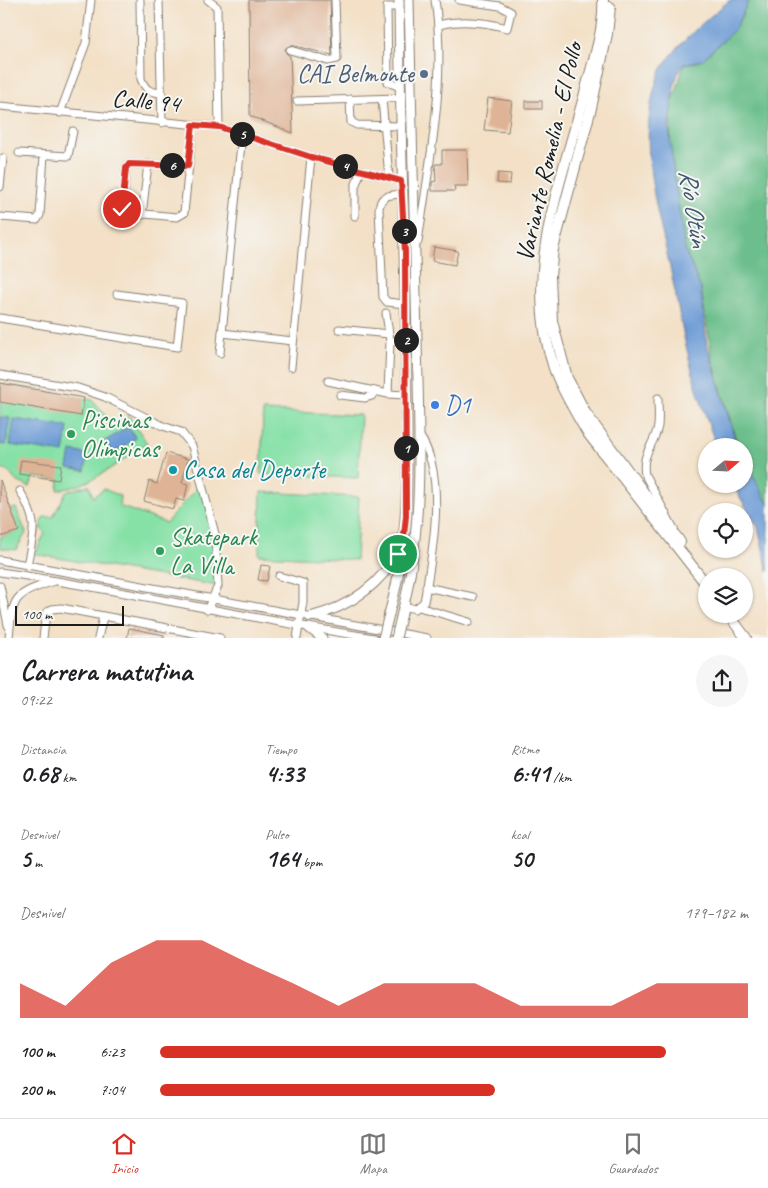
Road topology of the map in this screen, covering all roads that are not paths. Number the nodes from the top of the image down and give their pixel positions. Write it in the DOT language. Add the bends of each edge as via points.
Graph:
graph roads {
  1 [pos="91,0"];
  2 [pos="140,0"];
  3 [pos="159,0"];
  4 [pos="208,0"];
  5 [pos="335,0"];
  6 [pos="409,0"];
  7 [pos="435,0"];
  8 [pos="459,0"];
  9 [pos="604,0"];
  10 [pos="609,0"];
  11 [pos="399,3"];
  12 [pos="387,4"];
  13 [pos="439,25"];
  14 [pos="290,50"];
  15 [pos="400,87"];
  16 [pos="162,93"];
  17 [pos="400,98"];
  18 [pos="350,99"];
  19 [pos="382,99"];
  20 [pos="297,102"];
  21 [pos="0,106"];
  22 [pos="60,113"];
  23 [pos="162,123"];
  24 [pos="193,125"];
  25 [pos="385,126"];
  26 [pos="400,126"];
  27 [pos="219,127"];
  28 [pos="73,131"];
  29 [pos="242,134"];
  30 [pos="19,152"];
  31 [pos="44,154"];
  32 [pos="311,157"];
  33 [pos="3,158"];
  34 [pos="148,164"];
  35 [pos="188,166"];
  36 [pos="361,170"];
  37 [pos="389,177"];
  38 [pos="401,181"];
  39 [pos="0,187"];
  40 [pos="402,194"];
  41 [pos="142,215"];
  42 [pos="355,216"];
  43 [pos="0,217"];
  44 [pos="416,253"];
  45 [pos="117,294"];
  46 [pos="405,304"];
  47 [pos="386,314"];
  48 [pos="0,318"];
  49 [pos="339,329"];
  50 [pos="222,333"];
  51 [pos="390,338"];
  52 [pos="293,341"];
  53 [pos="406,341"];
  54 [pos="220,353"];
  55 [pos="291,367"];
  56 [pos="0,375"];
  57 [pos="328,381"];
  58 [pos="375,391"];
  59 [pos="388,394"];
  60 [pos="340,395"];
  61 [pos="406,395"];
  62 [pos="658,398"];
  63 [pos="419,436"];
  64 [pos="20,491"];
  65 [pos="678,539"];
  66 [pos="403,545"];
  67 [pos="0,560"];
  68 [pos="27,565"];
  69 [pos="694,567"];
  70 [pos="0,572"];
  71 [pos="698,573"];
  72 [pos="280,576"];
  73 [pos="57,580"];
  74 [pos="0,586"];
  75 [pos="426,587"];
  76 [pos="473,597"];
  77 [pos="213,598"];
  78 [pos="404,606"];
  79 [pos="419,607"];
  80 [pos="208,610"];
  81 [pos="306,616"];
  82 [pos="103,617"];
  83 [pos="469,622"];
  84 [pos="735,623"];
  85 [pos="299,626"];
  86 [pos="309,628"];
  87 [pos="9,638"];
  88 [pos="44,638"];
  89 [pos="98,638"];
  90 [pos="220,638"];
  91 [pos="297,638"];
  92 [pos="322,638"];
  93 [pos="374,638"];
  94 [pos="383,638"];
  95 [pos="396,638"];
  96 [pos="427,638"];
  97 [pos="746,638"];
  1 -- 22 [label="street" via="86,43"];
  2 -- 16 [label="street" via="141,79 145,89"];
  3 -- 16 [label="street"];
  4 -- 27 [label="street" via="217,7"];
  5 -- 14 [label="street" via="338,58 328,61"];
  6 -- 44 [label="main road"];
  7 -- 13 [label="street"];
  8 -- 13 [label="street" via="500,6 511,12 507,28 452,21"];
  9 -- 69 [label="highway, Variante Romelia - El Pollo" via="594,56 544,246 541,279 545,332 554,369 587,432"];
  10 -- 65 [label="highway, Variante Romelia - El Pollo" via="607,34 591,108 553,249 550,276 552,320 567,378 582,408 597,433"];
  11 -- 12 [label="street"];
  11 -- 15 [label="main road"];
  12 -- 15 [label="street" via="388,82"];
  13 -- 44 [label="street" via="437,94"];
  15 -- 17 [label="main road"];
  16 -- 23 [label="street"];
  17 -- 19 [label="street"];
  17 -- 26 [label="main road"];
  18 -- 19 [label="street"];
  18 -- 20 [label="street"];
  18 -- 25 [label="street" via="351,122"];
  19 -- 25 [label="street"];
  21 -- 22 [label="street, Calle 94"];
  22 -- 23 [label="street, Calle 94"];
  23 -- 24 [label="street, Calle 94"];
  24 -- 27 [label="street, Calle 94"];
  24 -- 35 [label="street"];
  25 -- 26 [label="street"];
  25 -- 37 [label="street"];
  26 -- 38 [label="main road"];
  27 -- 29 [label="street, Calle 94"];
  28 -- 31 [label="street" via="68,156"];
  29 -- 32 [label="street, Calle 94"];
  29 -- 50 [label="street"];
  30 -- 31 [label="street"];
  31 -- 43 [label="street" via="38,220"];
  32 -- 36 [label="street, Calle 94"];
  32 -- 52 [label="street"];
  33 -- 39 [label="street"];
  34 -- 35 [label="street"];
  34 -- 41 [label="street"];
  34 -- 41 [label="street" via="129,164 125,176 123,212"];
  35 -- 41 [label="street" via="184,213 181,216"];
  36 -- 37 [label="street, Calle 94"];
  36 -- 42 [label="street" via="355,187"];
  37 -- 38 [label="street, Calle 94"];
  38 -- 40 [label="main road"];
  40 -- 46 [label="main road"];
  40 -- 46 [label="street" via="383,198 379,209 384,297 387,302"];
  44 -- 63 [label="main road"];
  45 -- 48 [label="street" via="182,303 177,347"];
  46 -- 53 [label="main road"];
  47 -- 51 [label="street"];
  49 -- 51 [label="street"];
  50 -- 52 [label="street"];
  50 -- 54 [label="street"];
  51 -- 53 [label="street"];
  51 -- 59 [label="street"];
  52 -- 55 [label="street"];
  53 -- 61 [label="main road"];
  56 -- 77 [label="street" via="78,388 105,397 186,437 192,446 214,534 218,586"];
  57 -- 58 [label="street"];
  58 -- 59 [label="street"];
  58 -- 60 [label="street" via="365,398"];
  59 -- 61 [label="street"];
  61 -- 66 [label="main road"];
  62 -- 65 [label="street" via="658,426 644,458 645,475"];
  63 -- 75 [label="street" via="427,447 434,475 434,535"];
  63 -- 78 [label="main road" via="416,547"];
  64 -- 68 [label="street" via="34,520"];
  65 -- 69 [label="highway, Variante Romelia - El Pollo"];
  66 -- 81 [label="main road" via="385,572 369,588 342,606"];
  66 -- 94 [label="main road, bridge"];
  67 -- 68 [label="street"];
  68 -- 77 [label="street"];
  69 -- 71 [label="highway, Variante Romelia - El Pollo"];
  70 -- 73 [label="street"];
  72 -- 81 [label="street" via="303,583"];
  73 -- 80 [label="street"];
  73 -- 87 [label="street" via="25,592 15,600"];
  74 -- 87 [label="street"];
  75 -- 76 [label="street"];
  75 -- 79 [label="street" via="424,602"];
  77 -- 80 [label="street"];
  77 -- 81 [label="street"];
  78 -- 79 [label="street" via="411,610"];
  78 -- 95 [label="main road, bridge"];
  79 -- 83 [label="street"];
  80 -- 85 [label="street"];
  81 -- 85 [label="street"];
  81 -- 96 [label="street"];
  82 -- 88 [label="street" via="52,609 46,613"];
  82 -- 89 [label="street"];
  82 -- 90 [label="street"];
  84 -- 97 [label="highway"];
  85 -- 86 [label="street"];
  85 -- 91 [label="street"];
  86 -- 92 [label="main road"];
  86 -- 93 [label="street"];
}
